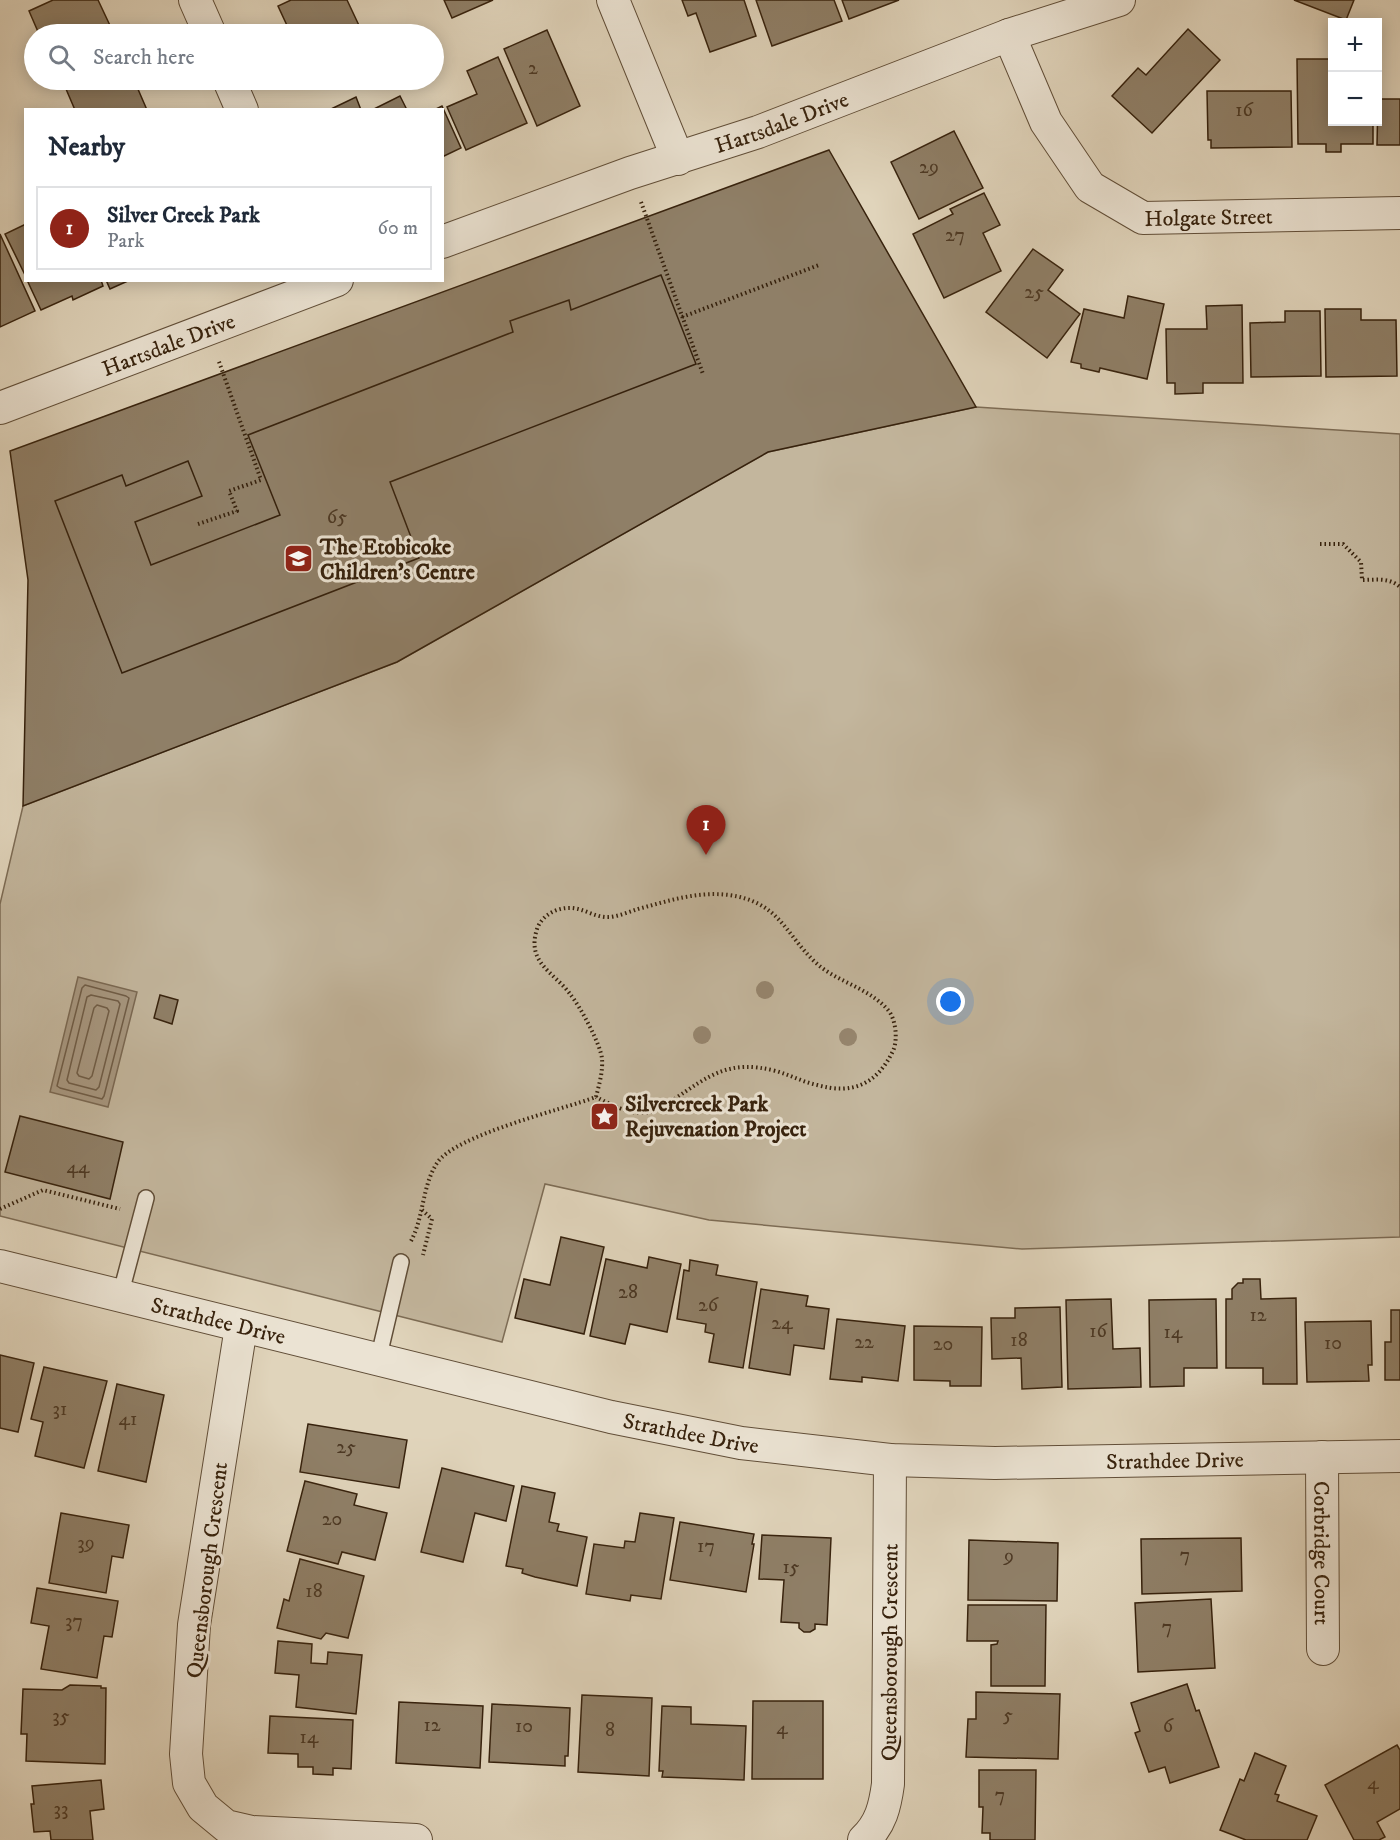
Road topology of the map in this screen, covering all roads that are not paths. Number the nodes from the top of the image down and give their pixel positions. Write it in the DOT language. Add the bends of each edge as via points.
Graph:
graph roads {
  1 [pos="195,0"];
  2 [pos="613,0"];
  3 [pos="1119,0"];
  4 [pos="206,24"];
  5 [pos="1009,35"];
  6 [pos="234,90"];
  7 [pos="241,108"];
  8 [pos="678,159"];
  9 [pos="1400,213"];
  10 [pos="444,241"];
  11 [pos="324,283"];
  12 [pos="0,408"];
  13 [pos="146,1198"];
  14 [pos="401,1262"];
  15 [pos="0,1266"];
  16 [pos="120,1296"];
  17 [pos="241,1327"];
  18 [pos="378,1360"];
  19 [pos="1400,1456"];
  20 [pos="1322,1457"];
  21 [pos="890,1460"];
  22 [pos="1323,1649"];
  23 [pos="416,1840"];
  24 [pos="864,1840"];
  1 -- 4 [label="street"];
  2 -- 8 [label="street"];
  3 -- 5 [label="street, Hartsdale Drive"];
  5 -- 8 [label="street, Hartsdale Drive"];
  5 -- 9 [label="street, Holgate Street" via="1046,122 1090,187 1143,218"];
  6 -- 7 [label="street"];
  8 -- 10 [label="street, Hartsdale Drive"];
  11 -- 12 [label="street, Hartsdale Drive"];
  13 -- 16 [label="lane"];
  14 -- 18 [label="lane"];
  15 -- 16 [label="street, Strathdee Drive"];
  16 -- 17 [label="street, Strathdee Drive"];
  17 -- 18 [label="street, Strathdee Drive"];
  17 -- 23 [label="street, Queensborough Crescent" via="194,1625 186,1754 189,1783 203,1807 226,1826 252,1832"];
  18 -- 21 [label="street, Strathdee Drive" via="610,1417 741,1443"];
  19 -- 20 [label="street, Strathdee Drive"];
  20 -- 21 [label="street, Strathdee Drive" via="995,1463"];
  20 -- 22 [label="street, Corbridge Court"];
  21 -- 24 [label="street, Queensborough Crescent" via="888,1784 884,1811"];
}
